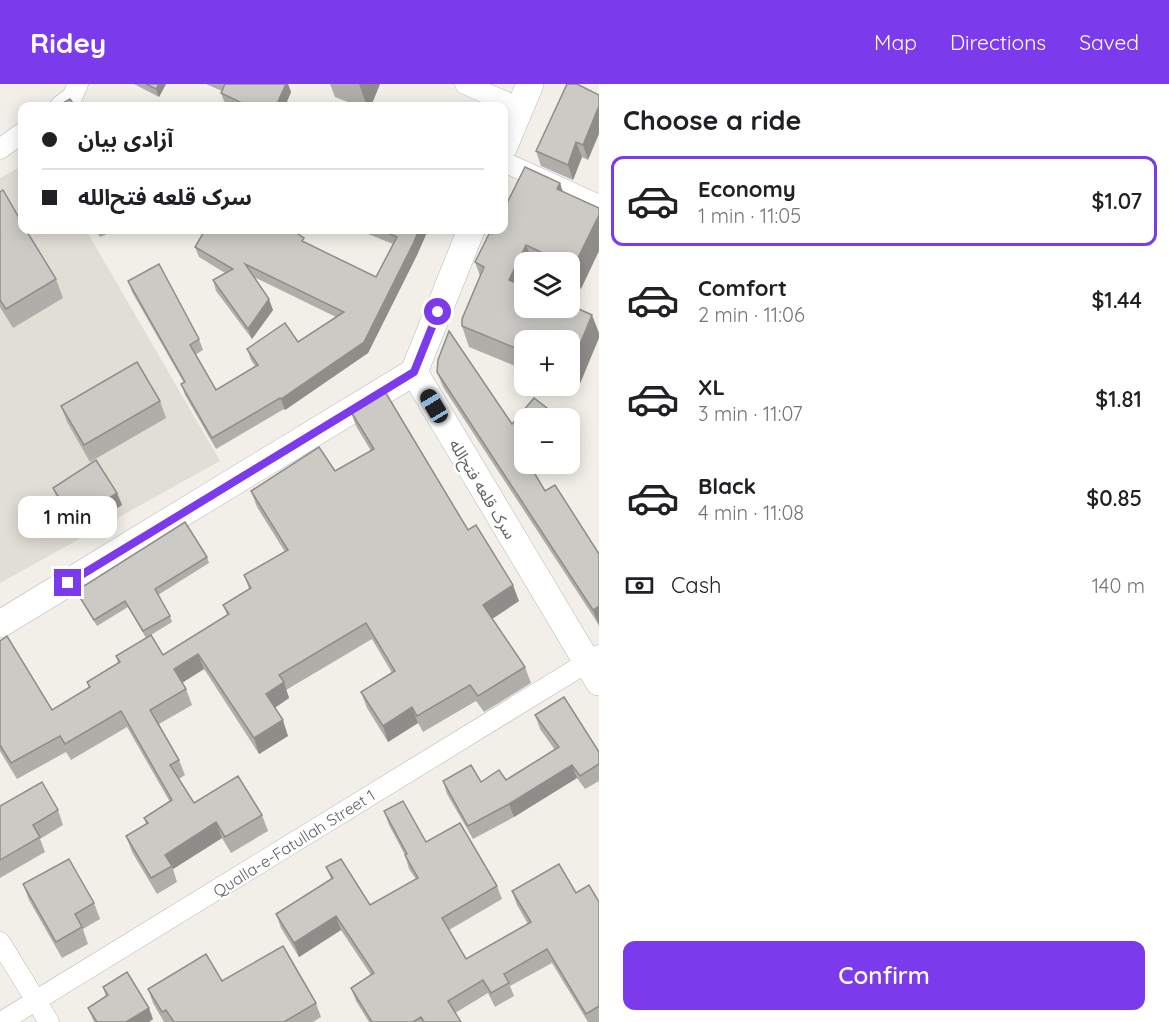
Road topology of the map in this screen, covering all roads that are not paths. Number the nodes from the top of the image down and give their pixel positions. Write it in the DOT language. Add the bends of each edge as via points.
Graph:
graph roads {
  1 [pos="78,84"];
  2 [pos="465,84"];
  3 [pos="525,96"];
  4 [pos="66,102"];
  5 [pos="18,136"];
  6 [pos="508,136"];
  7 [pos="0,149"];
  8 [pos="508,164"];
  9 [pos="599,205"];
  10 [pos="469,234"];
  11 [pos="414,372"];
  12 [pos="0,624"];
  13 [pos="595,667"];
  14 [pos="0,942"];
  15 [pos="36,1001"];
  16 [pos="1,1022"];
  17 [pos="49,1022"];
  1 -- 4 [label="street"];
  2 -- 3 [label="street"];
  3 -- 6 [label="main road"];
  5 -- 7 [label="street"];
  8 -- 9 [label="street"];
  10 -- 11 [label="main road"];
  11 -- 12 [label="main road"];
  11 -- 13 [label="main road, سرک قلعه فتح‌الله"];
  13 -- 15 [label="street, Qualla-e-Fatullah Street 1"];
  14 -- 15 [label="street"];
  15 -- 16 [label="street, Qualla-e-Fatullah Street 1"];
  15 -- 17 [label="street"];
}
